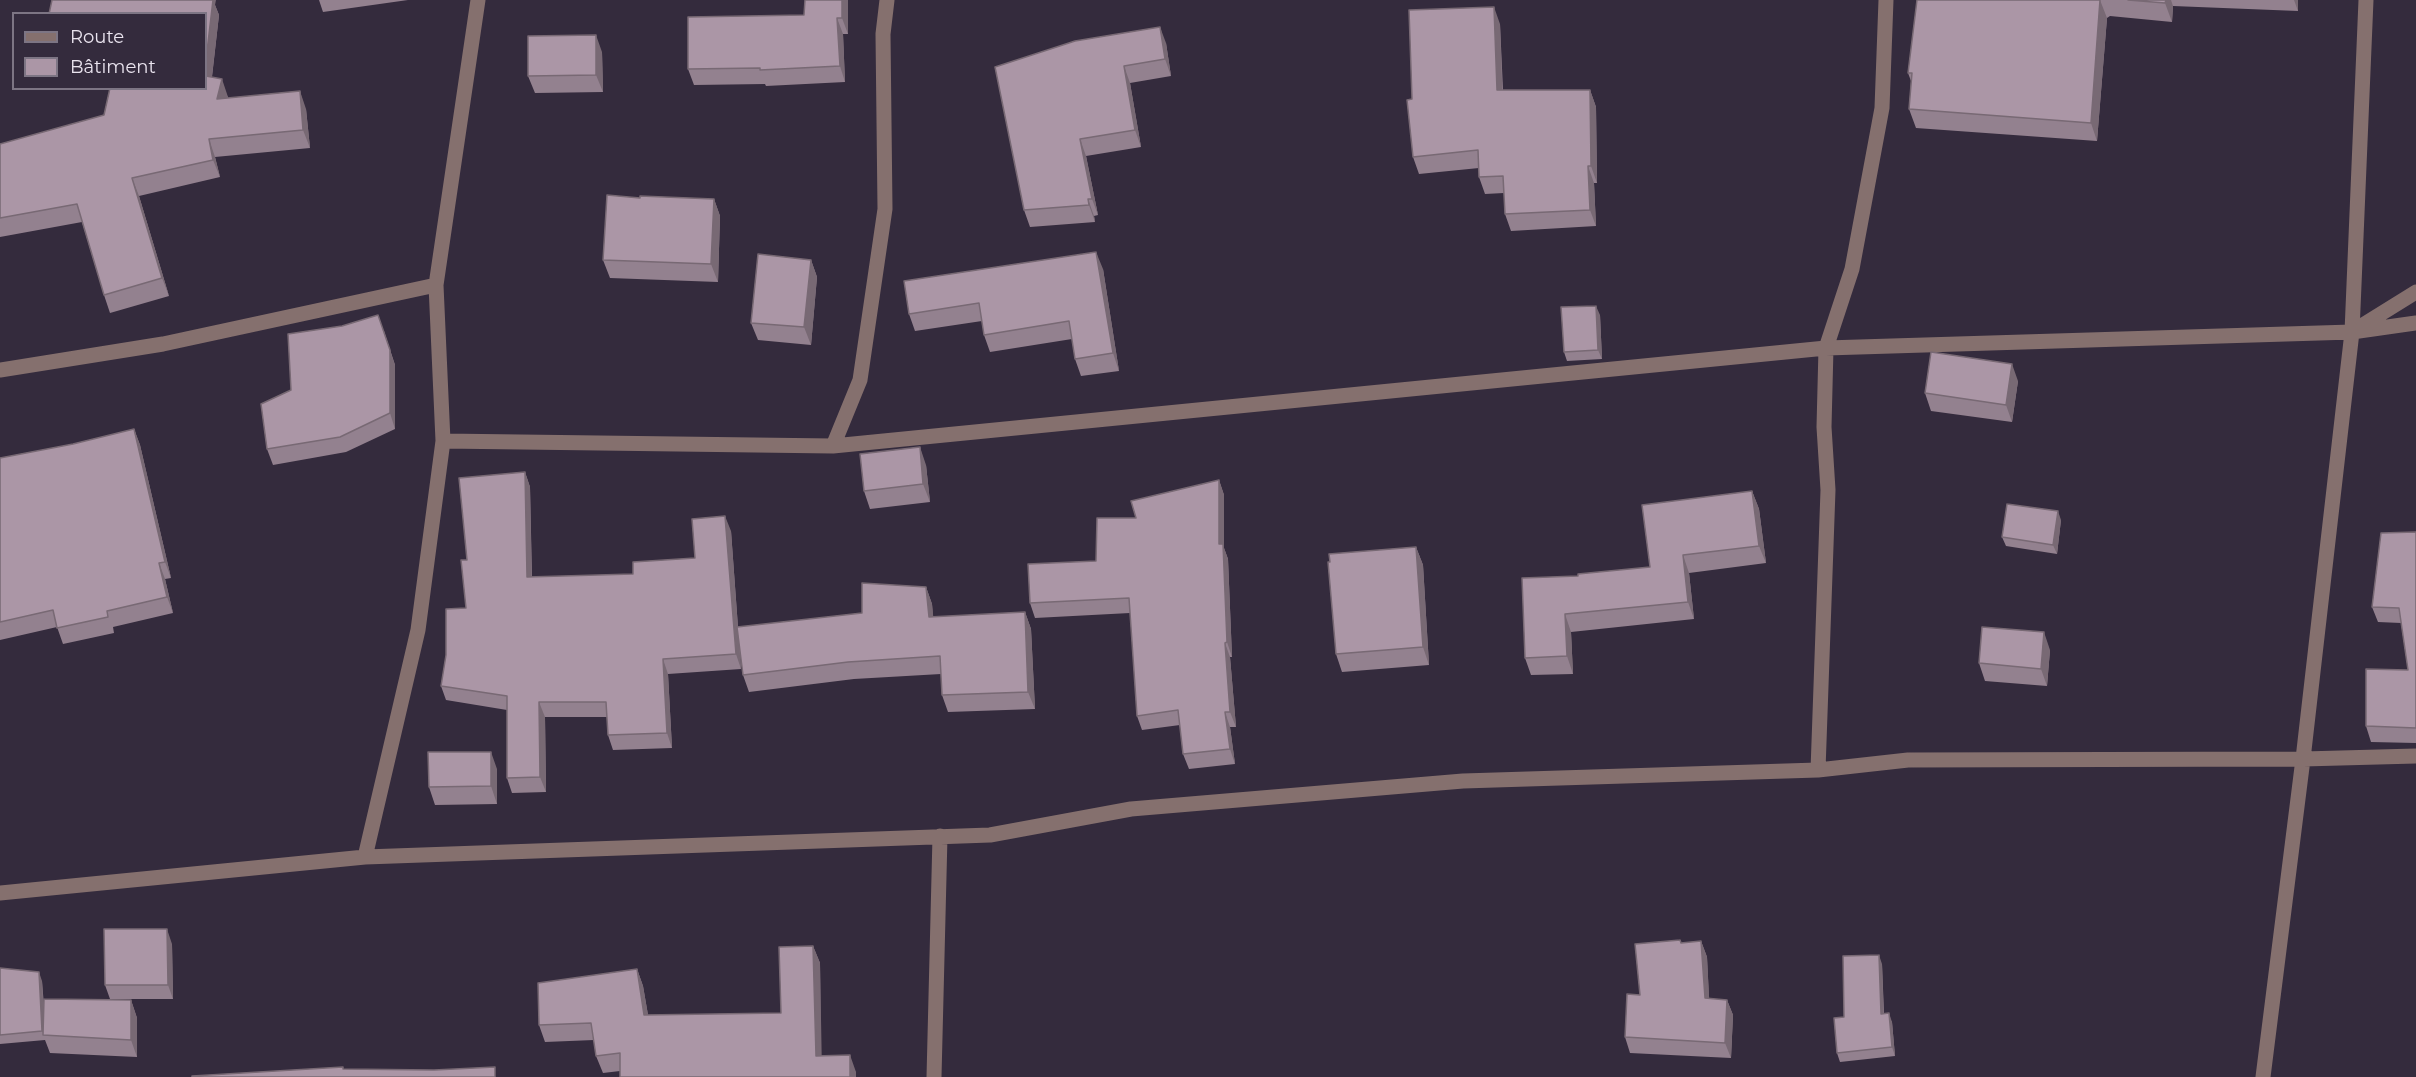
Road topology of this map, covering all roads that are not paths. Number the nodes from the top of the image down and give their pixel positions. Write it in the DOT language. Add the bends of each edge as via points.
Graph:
graph roads {
  1 [pos="478,0"];
  2 [pos="887,0"];
  3 [pos="1886,0"];
  4 [pos="2366,0"];
  5 [pos="436,285"];
  6 [pos="2416,292"];
  7 [pos="2416,323"];
  8 [pos="2352,332"];
  9 [pos="1826,348"];
  10 [pos="0,370"];
  11 [pos="443,441"];
  12 [pos="832,446"];
  13 [pos="2416,756"];
  14 [pos="2303,759"];
  15 [pos="1818,770"];
  16 [pos="940,836"];
  17 [pos="365,857"];
  18 [pos="0,893"];
  19 [pos="934,1077"];
  20 [pos="2263,1077"];
  1 -- 5 [label="street"];
  2 -- 12 [label="street" via="883,34 885,209 860,380"];
  3 -- 9 [label="street" via="1882,108 1852,269"];
  4 -- 8 [label="street"];
  5 -- 10 [label="street" via="163,344"];
  5 -- 11 [label="street"];
  6 -- 8 [label="street"];
  7 -- 8 [label="street"];
  8 -- 9 [label="street"];
  8 -- 14 [label="street"];
  9 -- 12 [label="street"];
  9 -- 15 [label="street" via="1824,427 1828,490"];
  11 -- 12 [label="street"];
  11 -- 17 [label="street" via="418,630"];
  13 -- 14 [label="street"];
  14 -- 15 [label="street" via="1908,760"];
  14 -- 20 [label="street"];
  15 -- 16 [label="street" via="1463,781 1131,809 990,836"];
  16 -- 17 [label="street"];
  16 -- 19 [label="street"];
  17 -- 18 [label="street"];
}
